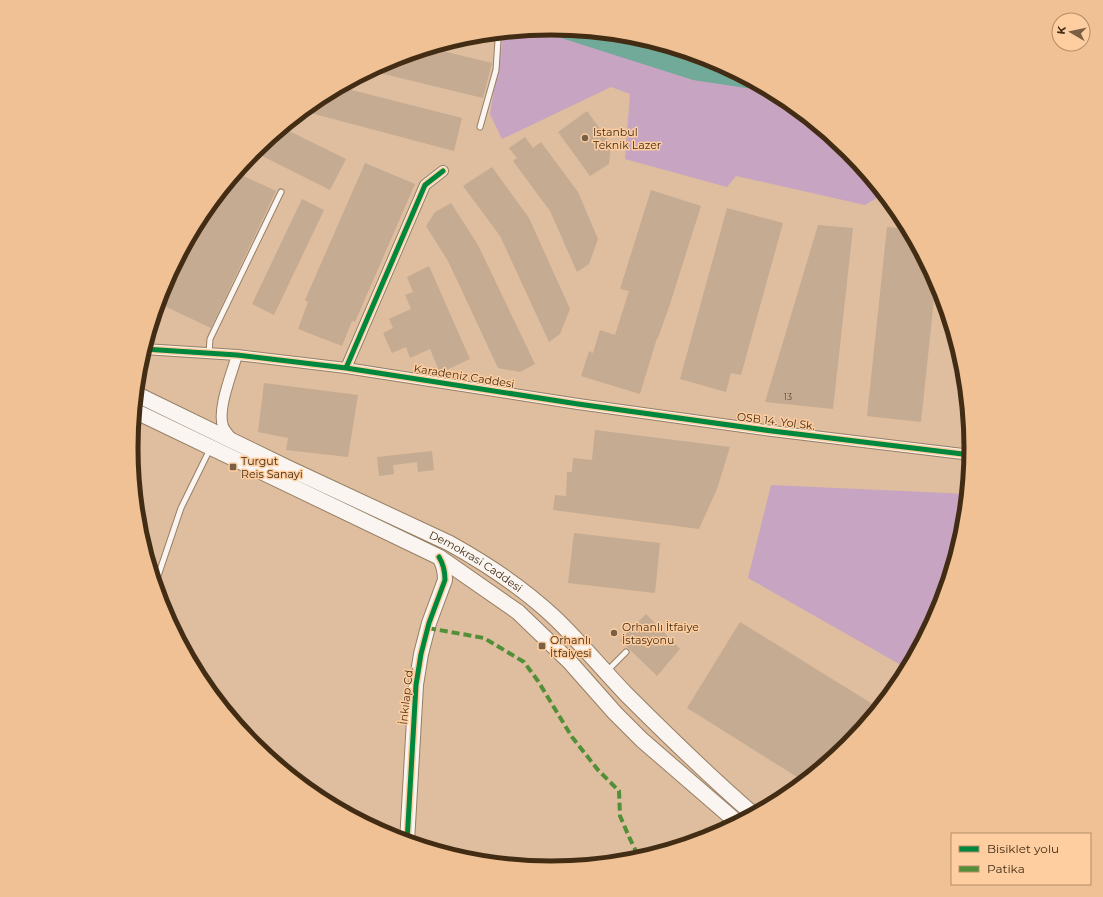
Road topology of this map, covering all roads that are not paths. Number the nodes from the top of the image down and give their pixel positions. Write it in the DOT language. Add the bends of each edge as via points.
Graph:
graph roads {
  1 [pos="498,39"];
  2 [pos="480,127"];
  3 [pos="443,171"];
  4 [pos="281,192"];
  5 [pos="150,349"];
  6 [pos="209,353"];
  7 [pos="237,355"];
  8 [pos="346,368"];
  9 [pos="142,397"];
  10 [pos="578,404"];
  11 [pos="140,413"];
  12 [pos="235,442"];
  13 [pos="211,448"];
  14 [pos="965,454"];
  15 [pos="439,557"];
  16 [pos="487,565"];
  17 [pos="158,575"];
  18 [pos="474,581"];
  19 [pos="440,592"];
  20 [pos="626,652"];
  21 [pos="606,672"];
  22 [pos="604,701"];
  23 [pos="750,811"];
  24 [pos="734,819"];
  25 [pos="407,836"];
  1 -- 2 [label="lane" via="496,70"];
  3 -- 8 [label="street" via="425,185"];
  4 -- 6 [label="lane" via="210,338"];
  5 -- 6 [label="street, Karadeniz Caddesi"];
  6 -- 7 [label="street, Karadeniz Caddesi"];
  7 -- 8 [label="street, Karadeniz Caddesi"];
  7 -- 12 [label="street" via="222,415 223,426"];
  8 -- 10 [label="street, Karadeniz Caddesi"];
  9 -- 12 [label="main road, Demokrasi Caddesi"];
  10 -- 14 [label="street, OSB 14. Yol Sk."];
  11 -- 13 [label="main road, Demokrasi Caddesi"];
  12 -- 16 [label="main road, Demokrasi Caddesi" via="449,543"];
  13 -- 15 [label="main road, Demokrasi Caddesi"];
  13 -- 17 [label="lane" via="181,508"];
  15 -- 16 [label="main road" via="469,568"];
  15 -- 18 [label="main road, Demokrasi Caddesi"];
  15 -- 19 [label="street, İnkılap Cd." via="444,564 445,572"];
  16 -- 21 [label="main road, Demokrasi Caddesi" via="533,599"];
  18 -- 19 [label="street" via="452,578"];
  18 -- 22 [label="main road, Demokrasi Caddesi" via="518,612 553,644"];
  19 -- 25 [label="street, İnkılap Cd." via="428,628 416,685"];
  20 -- 21 [label="lane"];
  21 -- 22 [label="main road"];
  21 -- 23 [label="main road, Demokrasi Caddesi"];
  22 -- 24 [label="main road, Demokrasi Caddesi" via="642,740"];
}
